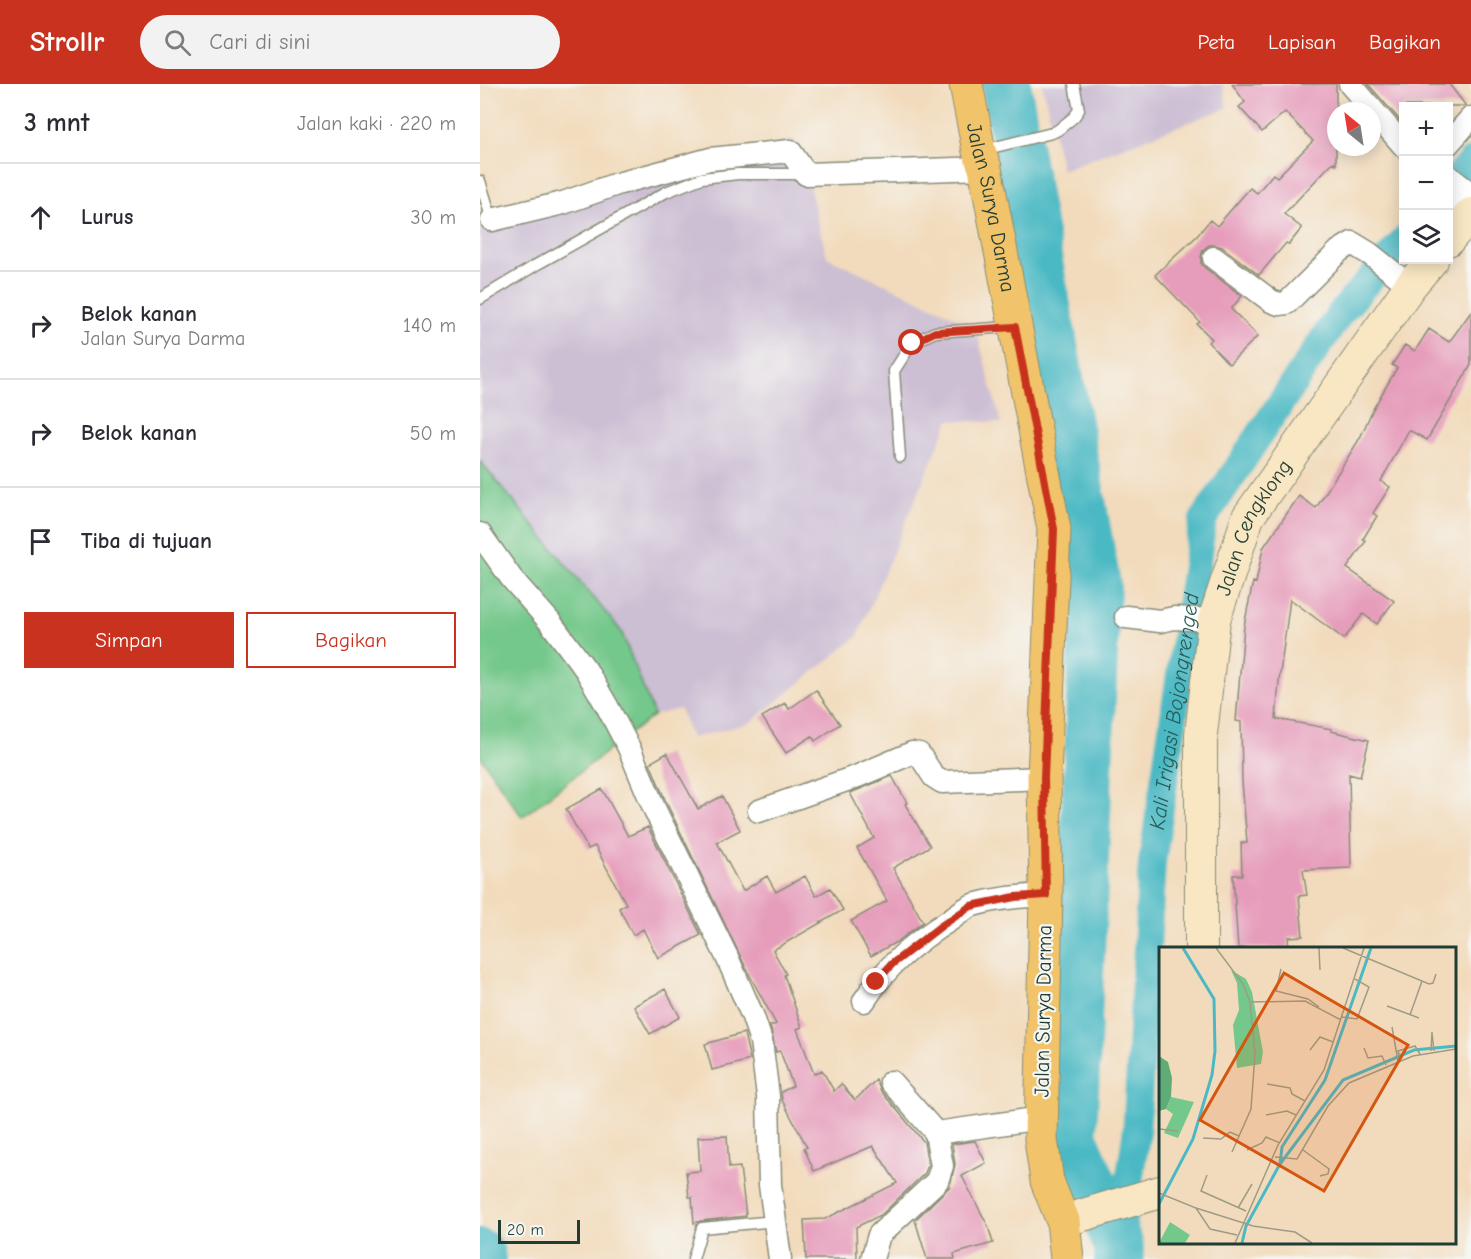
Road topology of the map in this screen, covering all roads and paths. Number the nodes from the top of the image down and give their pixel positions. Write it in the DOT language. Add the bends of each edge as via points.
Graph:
graph roads {
  1 [pos="966,84"];
  2 [pos="1074,84"];
  3 [pos="1350,84"];
  4 [pos="1471,118"];
  5 [pos="1453,139"];
  6 [pos="1399,140"];
  7 [pos="986,156"];
  8 [pos="806,174"];
  9 [pos="480,181"];
  10 [pos="1453,186"];
  11 [pos="1462,210"];
  12 [pos="492,220"];
  13 [pos="1215,258"];
  14 [pos="1427,264"];
  15 [pos="1404,281"];
  16 [pos="480,299"];
  17 [pos="1015,327"];
  18 [pos="900,457"];
  19 [pos="480,534"];
  20 [pos="1126,617"];
  21 [pos="1208,620"];
  22 [pos="1044,778"];
  23 [pos="759,812"];
  24 [pos="1046,895"];
  25 [pos="1201,947"];
  26 [pos="864,1001"];
  27 [pos="891,1082"];
  28 [pos="1041,1118"];
  29 [pos="936,1133"];
  30 [pos="1157,1194"];
  31 [pos="1075,1218"];
  32 [pos="775,1221"];
  33 [pos="693,1259"];
  34 [pos="780,1259"];
  35 [pos="872,1259"];
  36 [pos="1067,1259"];
  1 -- 7 [label="main road, Jalan Surya Darma"];
  2 -- 7 [label="lane" via="1079,110 1074,117 1052,133"];
  3 -- 6 [label="street"];
  4 -- 5 [label="street"];
  7 -- 8 [label="street"];
  7 -- 17 [label="main road, Jalan Surya Darma"];
  8 -- 12 [label="street" via="790,152 710,159"];
  8 -- 16 [label="lane" via="702,178 666,192"];
  9 -- 12 [label="lane"];
  10 -- 11 [label="street"];
  13 -- 15 [label="street" via="1280,304 1287,303 1352,243"];
  14 -- 15 [label="main road, Jalan Cengklong"];
  15 -- 21 [label="main road, Jalan Cengklong" via="1248,517"];
  17 -- 18 [label="lane" via="935,332 912,343 894,371"];
  17 -- 22 [label="main road, Jalan Surya Darma" via="1054,529"];
  19 -- 32 [label="street" via="586,670 607,706 753,1017 768,1096"];
  20 -- 21 [label="street"];
  21 -- 25 [label="main road, Jalan Cengklong" via="1201,734"];
  22 -- 23 [label="street" via="942,782 934,777 919,754 912,753"];
  22 -- 24 [label="main road, Jalan Surya Darma"];
  24 -- 26 [label="street" via="971,906 892,964"];
  24 -- 28 [label="main road, Jalan Surya Darma"];
  27 -- 29 [label="street"];
  28 -- 29 [label="street"];
  28 -- 31 [label="main road, Jalan Surya Darma" via="1047,1181"];
  29 -- 35 [label="street" via="942,1167 937,1182 879,1235"];
  30 -- 31 [label="main road"];
  31 -- 36 [label="main road, Jalan Surya Darma"];
  32 -- 33 [label="lane" via="702,1228"];
  32 -- 34 [label="street"];
}
